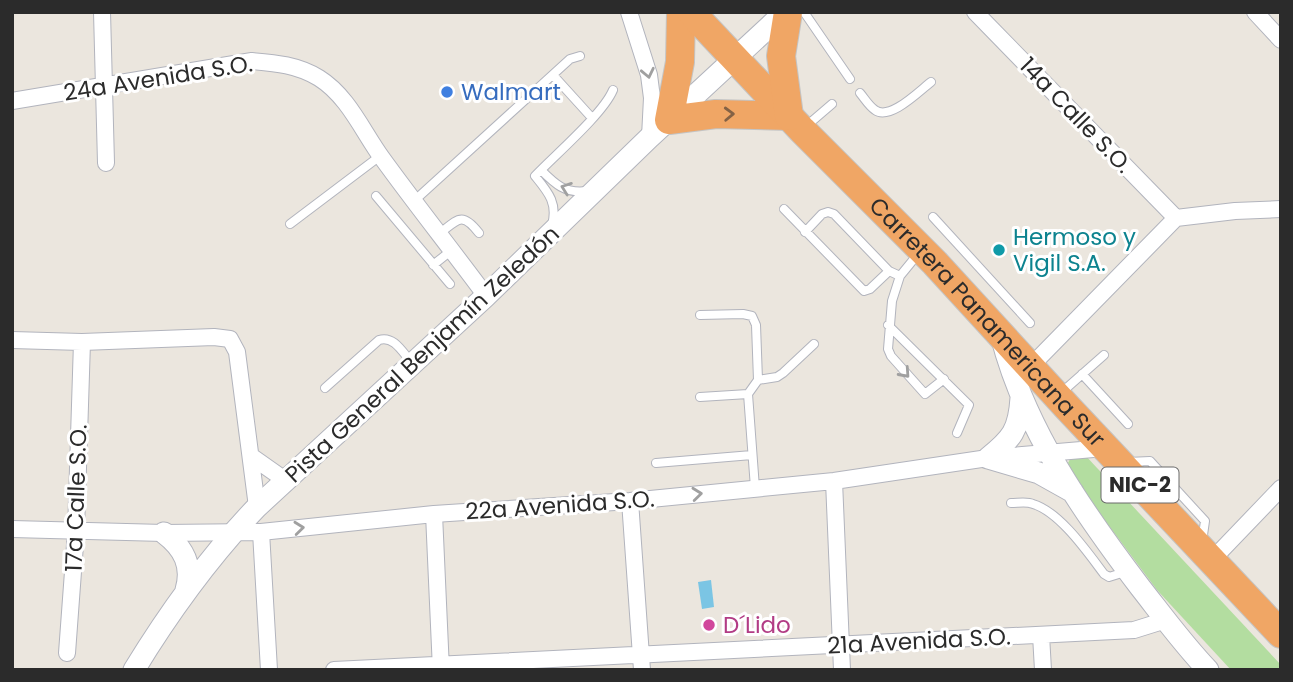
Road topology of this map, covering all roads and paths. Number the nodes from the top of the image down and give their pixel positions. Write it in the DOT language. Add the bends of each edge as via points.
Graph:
graph roads {
  1 [pos="102,12"];
  2 [pos="629,12"];
  3 [pos="681,12"];
  4 [pos="691,12"];
  5 [pos="786,12"];
  6 [pos="804,12"];
  7 [pos="975,12"];
  8 [pos="1255,12"];
  9 [pos="1281,40"];
  10 [pos="580,56"];
  11 [pos="735,60"];
  12 [pos="553,75"];
  13 [pos="850,79"];
  14 [pos="931,82"];
  15 [pos="105,84"];
  16 [pos="613,90"];
  17 [pos="860,93"];
  18 [pos="12,101"];
  19 [pos="832,104"];
  20 [pos="592,118"];
  21 [pos="795,123"];
  22 [pos="660,129"];
  23 [pos="380,156"];
  24 [pos="106,163"];
  25 [pos="538,173"];
  26 [pos="597,190"];
  27 [pos="376,196"];
  28 [pos="414,201"];
  29 [pos="783,209"];
  30 [pos="1281,209"];
  31 [pos="933,217"];
  32 [pos="1176,218"];
  33 [pos="290,224"];
  34 [pos="805,232"];
  35 [pos="479,233"];
  36 [pos="439,234"];
  37 [pos="548,237"];
  38 [pos="922,249"];
  39 [pos="452,250"];
  40 [pos="433,264"];
  41 [pos="889,271"];
  42 [pos="900,276"];
  43 [pos="450,284"];
  44 [pos="995,285"];
  45 [pos="486,296"];
  46 [pos="981,299"];
  47 [pos="700,316"];
  48 [pos="1030,323"];
  49 [pos="888,325"];
  50 [pos="1001,335"];
  51 [pos="12,340"];
  52 [pos="82,342"];
  53 [pos="814,344"];
  54 [pos="1104,355"];
  55 [pos="412,363"];
  56 [pos="1030,367"];
  57 [pos="1082,374"];
  58 [pos="944,379"];
  59 [pos="758,380"];
  60 [pos="325,388"];
  61 [pos="748,394"];
  62 [pos="700,397"];
  63 [pos="1021,398"];
  64 [pos="1062,402"];
  65 [pos="1128,424"];
  66 [pos="957,433"];
  67 [pos="1052,453"];
  68 [pos="752,455"];
  69 [pos="1112,455"];
  70 [pos="251,456"];
  71 [pos="988,458"];
  72 [pos="656,463"];
  73 [pos="285,480"];
  74 [pos="834,481"];
  75 [pos="755,488"];
  76 [pos="1281,488"];
  77 [pos="1075,494"];
  78 [pos="630,501"];
  79 [pos="1011,503"];
  80 [pos="257,507"];
  81 [pos="434,514"];
  82 [pos="1094,524"];
  83 [pos="12,529"];
  84 [pos="76,531"];
  85 [pos="261,532"];
  86 [pos="164,533"];
  87 [pos="231,533"];
  88 [pos="1075,534"];
  89 [pos="1206,554"];
  90 [pos="1128,570"];
  91 [pos="186,590"];
  92 [pos="1166,620"];
  93 [pos="1041,635"];
  94 [pos="1281,635"];
  95 [pos="841,644"];
  96 [pos="67,653"];
  97 [pos="642,663"];
  98 [pos="441,667"];
  99 [pos="135,670"];
  100 [pos="269,670"];
  101 [pos="334,670"];
  102 [pos="842,670"];
  103 [pos="1043,670"];
  104 [pos="1208,670"];
  1 -- 15 [label="street"];
  2 -- 22 [label="street, one-way"];
  3 -- 22 [label="highway" via="680,62"];
  4 -- 11 [label="highway, Carretera Panamericana Sur / NIC-2"];
  5 -- 11 [label="main road, Pista General Benjamín Zeledón"];
  5 -- 21 [label="highway" via="782,56"];
  6 -- 13 [label="lane"];
  7 -- 32 [label="street, 14a Calle S.O."];
  8 -- 9 [label="street"];
  10 -- 12 [label="lane"];
  11 -- 21 [label="highway, Carretera Panamericana Sur / NIC-2"];
  11 -- 22 [label="main road, Pista General Benjamín Zeledón"];
  12 -- 20 [label="lane"];
  12 -- 28 [label="lane"];
  14 -- 17 [label="lane" via="892,112 882,114"];
  15 -- 18 [label="street, 24a Avenida S.O."];
  15 -- 23 [label="street, 24a Avenida S.O." via="252,61 302,68 340,95"];
  15 -- 24 [label="street"];
  16 -- 20 [label="lane"];
  19 -- 21 [label="lane"];
  20 -- 25 [label="lane"];
  22 -- 21 [label="highway, one-way" via="728,114"];
  21 -- 38 [label="highway, Carretera Panamericana Sur / NIC-2"];
  22 -- 26 [label="main road, Pista General Benjamín Zeledón"];
  23 -- 28 [label="street, 24a Avenida S.O."];
  23 -- 33 [label="lane"];
  26 -- 25 [label="lane, one-way" via="570,192"];
  25 -- 37 [label="lane" via="555,212"];
  26 -- 37 [label="main road, Pista General Benjamín Zeledón"];
  27 -- 40 [label="lane"];
  28 -- 36 [label="street, 24a Avenida S.O."];
  29 -- 34 [label="lane"];
  30 -- 32 [label="street"];
  31 -- 44 [label="lane"];
  32 -- 56 [label="street"];
  34 -- 41 [label="lane" via="864,291"];
  34 -- 41 [label="lane" via="822,214 834,214"];
  35 -- 36 [label="lane" via="464,218"];
  36 -- 39 [label="street, 24a Avenida S.O."];
  37 -- 45 [label="main road, Pista General Benjamín Zeledón"];
  38 -- 42 [label="lane"];
  38 -- 46 [label="highway, Carretera Panamericana Sur / NIC-2"];
  39 -- 40 [label="lane"];
  39 -- 45 [label="street, 24a Avenida S.O."];
  40 -- 43 [label="lane"];
  41 -- 42 [label="lane"];
  42 -- 49 [label="lane"];
  44 -- 46 [label="lane"];
  44 -- 48 [label="lane"];
  45 -- 55 [label="main road, Pista General Benjamín Zeledón"];
  46 -- 50 [label="highway, Carretera Panamericana Sur / NIC-2"];
  47 -- 59 [label="lane" via="752,316"];
  49 -- 58 [label="lane"];
  49 -- 58 [label="lane, one-way" via="891,356 925,394"];
  50 -- 56 [label="highway, Carretera Panamericana Sur / NIC-2"];
  50 -- 63 [label="main road"];
  51 -- 52 [label="street"];
  52 -- 70 [label="street" via="230,339 237,352"];
  52 -- 84 [label="street, 17a Calle S.O."];
  53 -- 59 [label="lane" via="777,377"];
  54 -- 57 [label="lane"];
  55 -- 60 [label="lane" via="385,338"];
  55 -- 73 [label="main road, Pista General Benjamín Zeledón"];
  56 -- 64 [label="highway, Carretera Panamericana Sur / NIC-2"];
  57 -- 64 [label="lane"];
  57 -- 65 [label="lane"];
  58 -- 66 [label="lane" via="969,405"];
  59 -- 61 [label="lane"];
  61 -- 62 [label="lane"];
  61 -- 68 [label="lane"];
  63 -- 67 [label="main road"];
  63 -- 71 [label="main road" via="1015,430"];
  64 -- 67 [label="main road" via="1051,429"];
  64 -- 69 [label="highway, Carretera Panamericana Sur / NIC-2"];
  67 -- 69 [label="street, 22a Avenida S.O."];
  67 -- 71 [label="street, 22a Avenida S.O."];
  67 -- 77 [label="main road"];
  68 -- 72 [label="lane"];
  68 -- 75 [label="lane"];
  69 -- 89 [label="highway, Carretera Panamericana Sur / NIC-2"];
  70 -- 73 [label="street"];
  70 -- 80 [label="street"];
  71 -- 74 [label="street, 22a Avenida S.O."];
  71 -- 77 [label="main road" via="1039,473"];
  73 -- 80 [label="main road, Pista General Benjamín Zeledón"];
  74 -- 75 [label="street, 22a Avenida S.O."];
  74 -- 95 [label="street"];
  78 -- 75 [label="street, 22a Avenida S.O., one-way"];
  76 -- 89 [label="street"];
  77 -- 82 [label="main road"];
  78 -- 81 [label="street, 22a Avenida S.O."];
  78 -- 97 [label="street"];
  79 -- 88 [label="lane" via="1034,504"];
  80 -- 87 [label="main road, Pista General Benjamín Zeledón"];
  85 -- 81 [label="street, 22a Avenida S.O., one-way"];
  81 -- 98 [label="street"];
  82 -- 88 [label="lane"];
  82 -- 90 [label="main road"];
  83 -- 84 [label="street, 22a Avenida S.O."];
  84 -- 86 [label="street, 22a Avenida S.O."];
  84 -- 96 [label="street, 17a Calle S.O."];
  85 -- 87 [label="street, 22a Avenida S.O."];
  85 -- 100 [label="street"];
  86 -- 87 [label="street, 22a Avenida S.O."];
  86 -- 91 [label="main road" via="186,558"];
  87 -- 91 [label="main road, Pista General Benjamín Zeledón"];
  88 -- 90 [label="lane" via="1104,575 1117,576"];
  89 -- 94 [label="highway, Carretera Panamericana Sur / NIC-2"];
  90 -- 92 [label="main road"];
  91 -- 99 [label="main road, Pista General Benjamín Zeledón"];
  92 -- 93 [label="street, 21a Avenida S.O." via="1134,630"];
  92 -- 104 [label="main road"];
  93 -- 95 [label="street, 21a Avenida S.O."];
  93 -- 103 [label="street"];
  95 -- 97 [label="street, 21a Avenida S.O."];
  95 -- 102 [label="street"];
  97 -- 98 [label="street, 21a Avenida S.O."];
  98 -- 101 [label="street, 21a Avenida S.O."];
}
